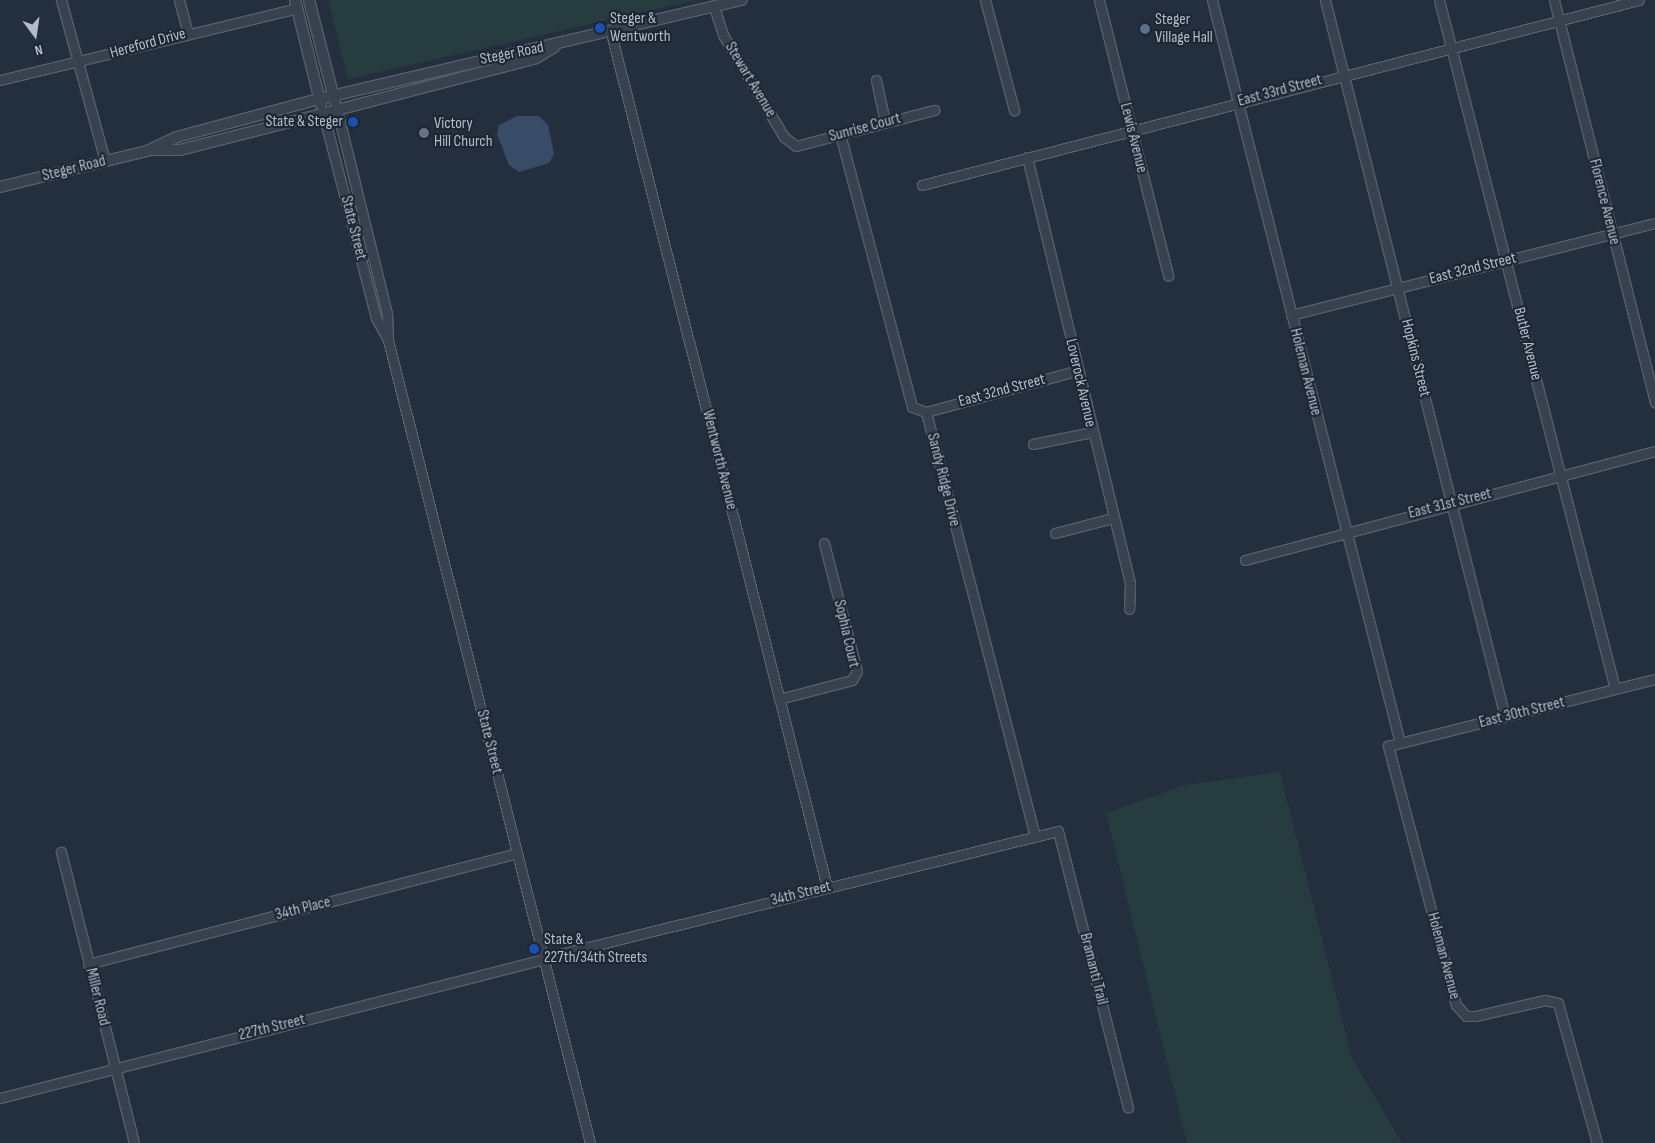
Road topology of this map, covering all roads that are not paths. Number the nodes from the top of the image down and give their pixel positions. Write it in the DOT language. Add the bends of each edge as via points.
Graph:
graph roads {
  1 [pos="61,0"];
  2 [pos="179,0"];
  3 [pos="309,0"];
  4 [pos="742,0"];
  5 [pos="985,0"];
  6 [pos="1098,0"];
  7 [pos="1212,0"];
  8 [pos="1325,0"];
  9 [pos="1440,0"];
  10 [pos="1554,0"];
  11 [pos="1639,0"];
  12 [pos="296,4"];
  13 [pos="714,7"];
  14 [pos="1559,20"];
  15 [pos="188,33"];
  16 [pos="611,33"];
  17 [pos="556,46"];
  18 [pos="1451,47"];
  19 [pos="78,63"];
  20 [pos="1343,74"];
  21 [pos="0,80"];
  22 [pos="876,80"];
  23 [pos="334,96"];
  24 [pos="320,100"];
  25 [pos="1237,102"];
  26 [pos="337,110"];
  27 [pos="934,110"];
  28 [pos="1014,110"];
  29 [pos="323,113"];
  30 [pos="886,122"];
  31 [pos="1130,130"];
  32 [pos="840,134"];
  33 [pos="796,146"];
  34 [pos="147,151"];
  35 [pos="1027,157"];
  36 [pos="105,161"];
  37 [pos="922,185"];
  38 [pos="0,187"];
  39 [pos="1655,223"];
  40 [pos="1612,234"];
  41 [pos="1506,261"];
  42 [pos="1168,275"];
  43 [pos="1397,288"];
  44 [pos="1291,315"];
  45 [pos="388,340"];
  46 [pos="1078,370"];
  47 [pos="1655,403"];
  48 [pos="926,412"];
  49 [pos="1092,432"];
  50 [pos="1032,444"];
  51 [pos="1655,451"];
  52 [pos="1560,476"];
  53 [pos="1451,504"];
  54 [pos="1112,518"];
  55 [pos="1346,531"];
  56 [pos="1055,533"];
  57 [pos="824,543"];
  58 [pos="1246,560"];
  59 [pos="1129,609"];
  60 [pos="1655,679"];
  61 [pos="1615,689"];
  62 [pos="780,699"];
  63 [pos="1504,717"];
  64 [pos="1400,743"];
  65 [pos="1388,746"];
  66 [pos="1058,831"];
  67 [pos="1035,836"];
  68 [pos="61,852"];
  69 [pos="517,854"];
  70 [pos="827,887"];
  71 [pos="544,959"];
  72 [pos="88,964"];
  73 [pos="115,1068"];
  74 [pos="0,1098"];
  75 [pos="1128,1106"];
  76 [pos="134,1143"];
  77 [pos="590,1143"];
  78 [pos="1597,1143"];
  1 -- 19 [label="street"];
  2 -- 15 [label="street"];
  3 -- 23 [label="street"];
  4 -- 13 [label="street"];
  5 -- 28 [label="street"];
  6 -- 31 [label="street, Lewis Avenue"];
  7 -- 25 [label="street, Holeman Avenue"];
  8 -- 20 [label="street, Hopkins Street"];
  9 -- 18 [label="street, Butler Avenue"];
  10 -- 14 [label="street, Florence Avenue"];
  11 -- 14 [label="street, East 33rd Street"];
  12 -- 15 [label="street, Hereford Drive"];
  12 -- 24 [label="street"];
  13 -- 16 [label="street"];
  13 -- 33 [label="street, Stewart Avenue" via="723,35 784,137"];
  14 -- 18 [label="street, East 33rd Street"];
  14 -- 40 [label="street, Florence Avenue"];
  15 -- 19 [label="street, Hereford Drive"];
  16 -- 17 [label="street"];
  16 -- 62 [label="street, Wentworth Avenue"];
  17 -- 23 [label="street, Steger Road" via="534,48"];
  17 -- 26 [label="street, Steger Road" via="536,58"];
  18 -- 20 [label="street, East 33rd Street"];
  18 -- 41 [label="street, Butler Avenue"];
  19 -- 21 [label="street, Hereford Drive"];
  19 -- 36 [label="street"];
  20 -- 25 [label="street, East 33rd Street"];
  20 -- 43 [label="street, Hopkins Street"];
  22 -- 30 [label="street"];
  23 -- 24 [label="street, Steger Road"];
  23 -- 26 [label="street"];
  24 -- 29 [label="street"];
  24 -- 34 [label="street, Steger Road" via="177,137"];
  25 -- 31 [label="street, East 33rd Street"];
  25 -- 44 [label="street, Holeman Avenue"];
  26 -- 29 [label="street, Steger Road"];
  26 -- 45 [label="street, State Street" via="386,313"];
  27 -- 30 [label="street, Sunrise Court"];
  29 -- 34 [label="street, Steger Road" via="180,150"];
  29 -- 45 [label="street, State Street" via="376,318"];
  30 -- 32 [label="street, Sunrise Court"];
  31 -- 35 [label="street, East 33rd Street"];
  31 -- 42 [label="street, Lewis Avenue"];
  32 -- 33 [label="street, Sunrise Court"];
  32 -- 48 [label="street, Sandy Ridge Drive" via="912,407"];
  34 -- 36 [label="street, Steger Road"];
  35 -- 37 [label="street, East 33rd Street"];
  35 -- 46 [label="street, Loverock Avenue"];
  36 -- 38 [label="street, Steger Road"];
  39 -- 40 [label="street, East 32nd Street"];
  40 -- 41 [label="street, East 32nd Street"];
  40 -- 47 [label="street, Florence Avenue"];
  41 -- 43 [label="street, East 32nd Street"];
  41 -- 52 [label="street, Butler Avenue"];
  43 -- 44 [label="street, East 32nd Street"];
  43 -- 53 [label="street, Hopkins Street"];
  44 -- 55 [label="street, Holeman Avenue"];
  45 -- 69 [label="street, State Street"];
  46 -- 48 [label="street, East 32nd Street"];
  46 -- 49 [label="street, Loverock Avenue"];
  48 -- 67 [label="street, Sandy Ridge Drive"];
  49 -- 50 [label="street"];
  49 -- 54 [label="street, Loverock Avenue"];
  51 -- 52 [label="street, East 31st Street"];
  52 -- 53 [label="street, East 31st Street"];
  52 -- 61 [label="street, Butler Avenue"];
  53 -- 55 [label="street, East 31st Street"];
  53 -- 63 [label="street, Hopkins Street"];
  54 -- 56 [label="street"];
  54 -- 59 [label="street, Loverock Avenue" via="1130,583"];
  55 -- 58 [label="street, East 31st Street"];
  55 -- 64 [label="street, Holeman Avenue"];
  57 -- 62 [label="street, Sophia Court" via="857,671 852,680"];
  60 -- 61 [label="street, East 30th Street"];
  61 -- 63 [label="street, East 30th Street"];
  62 -- 70 [label="street, Wentworth Avenue"];
  63 -- 64 [label="street, East 30th Street"];
  64 -- 65 [label="street, East 30th Street"];
  65 -- 78 [label="street, Holeman Avenue" via="1456,1005 1466,1016 1475,1016 1545,1000 1558,1003 1563,1008"];
  66 -- 67 [label="street, 34th Street"];
  66 -- 75 [label="street, Bramanti Trail"];
  67 -- 70 [label="street, 34th Street"];
  68 -- 72 [label="street, Miller Road"];
  69 -- 71 [label="street, State Street"];
  69 -- 72 [label="street, 34th Place"];
  70 -- 71 [label="street, 34th Street"];
  71 -- 73 [label="street, 227th Street"];
  71 -- 77 [label="street, State Street"];
  72 -- 73 [label="street, Miller Road"];
  73 -- 74 [label="street, 227th Street"];
  73 -- 76 [label="street, Miller Road"];
}
